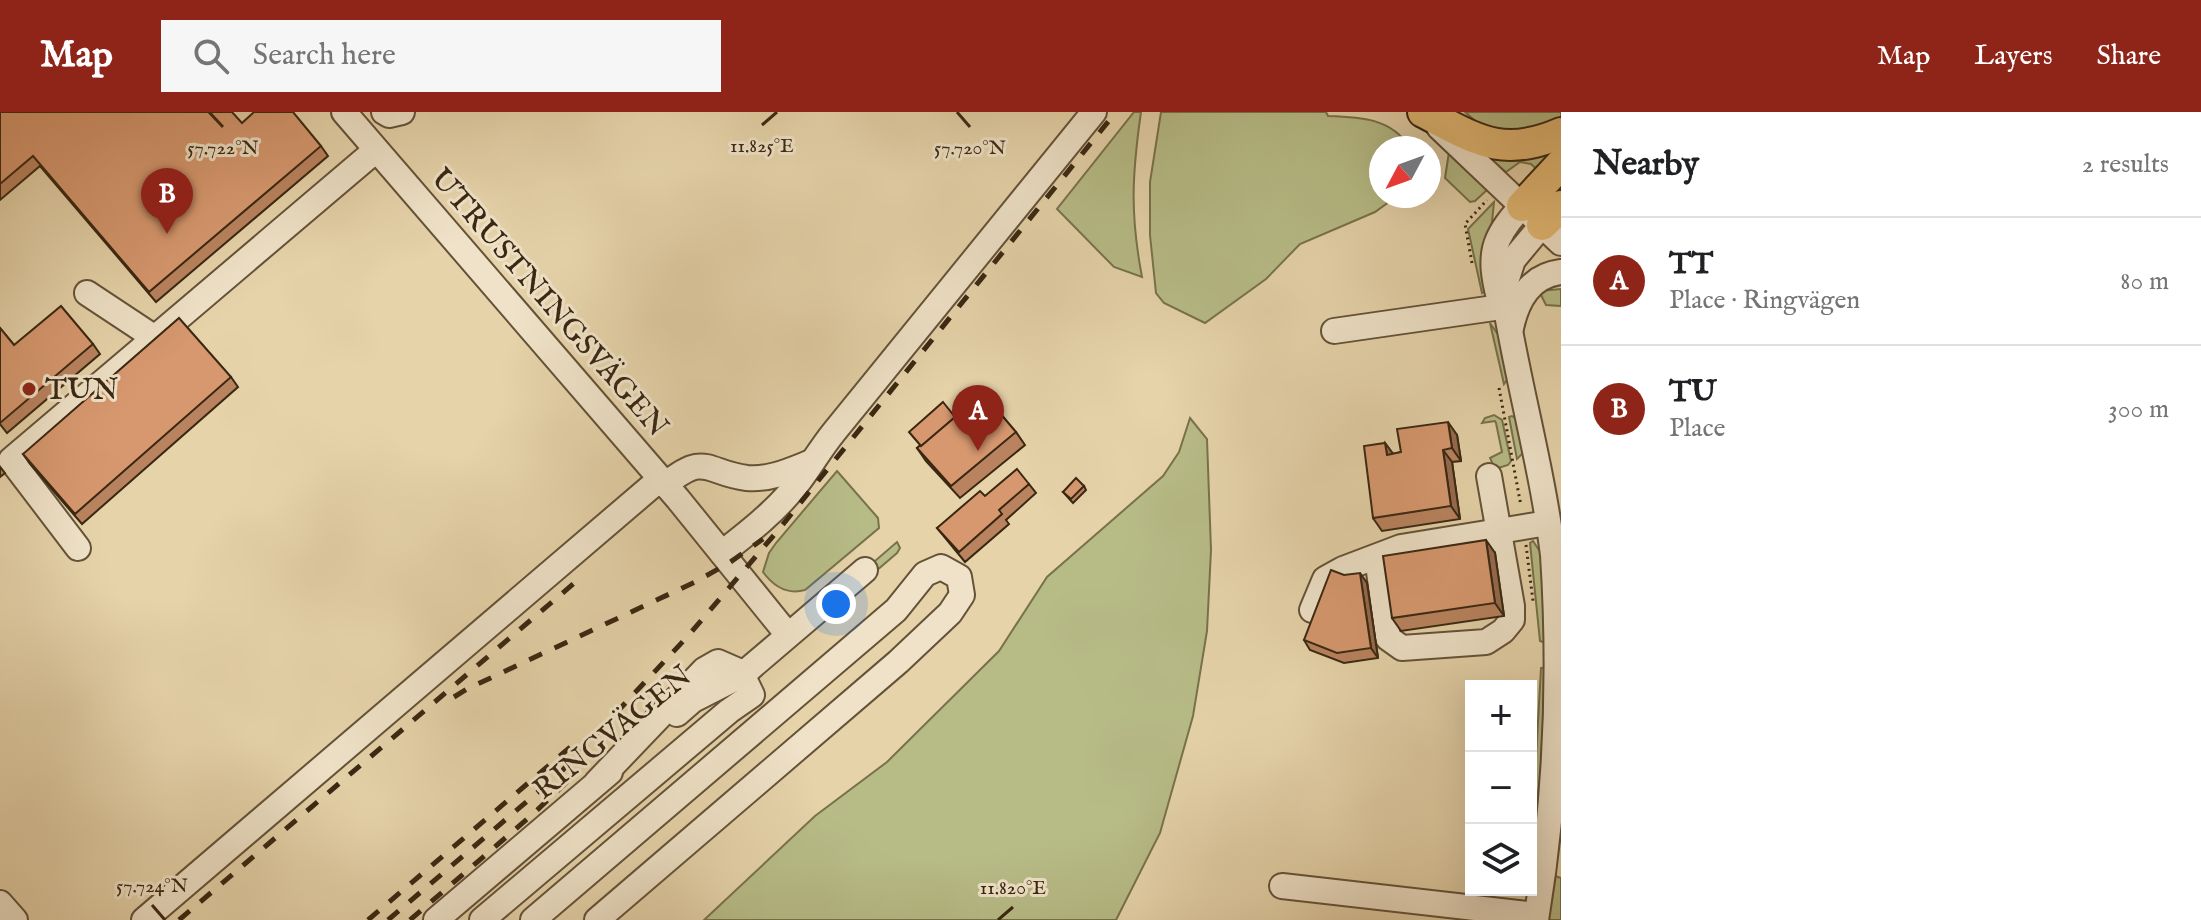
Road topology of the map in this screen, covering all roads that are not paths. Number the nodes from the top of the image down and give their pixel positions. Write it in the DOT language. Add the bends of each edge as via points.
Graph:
graph roads {
  1 [pos="344,112"];
  2 [pos="384,112"];
  3 [pos="402,112"];
  4 [pos="1094,112"];
  5 [pos="1422,112"];
  6 [pos="1561,133"];
  7 [pos="376,150"];
  8 [pos="1561,164"];
  9 [pos="1546,220"];
  10 [pos="1561,272"];
  11 [pos="87,293"];
  12 [pos="1506,317"];
  13 [pos="1334,331"];
  14 [pos="155,338"];
  15 [pos="809,463"];
  16 [pos="1489,476"];
  17 [pos="662,482"];
  18 [pos="1548,523"];
  19 [pos="1500,530"];
  20 [pos="714,544"];
  21 [pos="78,548"];
  22 [pos="1377,557"];
  23 [pos="865,570"];
  24 [pos="1558,573"];
  25 [pos="1312,610"];
  26 [pos="788,635"];
  27 [pos="742,675"];
  28 [pos="1555,833"];
  29 [pos="1282,886"];
  30 [pos="0,903"];
  31 [pos="1536,918"];
  32 [pos="15,920"];
  33 [pos="144,920"];
  34 [pos="436,920"];
  35 [pos="482,920"];
  36 [pos="533,920"];
  37 [pos="597,920"];
  1 -- 7 [label="street, UTRUSTNINGSVÄGEN"];
  2 -- 3 [label="street"];
  4 -- 15 [label="street"];
  5 -- 6 [label="main road" via="1475,139 1504,146"];
  5 -- 9 [label="street"];
  7 -- 14 [label="street"];
  7 -- 17 [label="street, UTRUSTNINGSVÄGEN"];
  8 -- 9 [label="main road"];
  9 -- 12 [label="street" via="1509,270 1503,291"];
  10 -- 12 [label="street" via="1533,283"];
  11 -- 14 [label="street"];
  12 -- 13 [label="street"];
  12 -- 18 [label="street"];
  14 -- 21 [label="street" via="11,460"];
  15 -- 17 [label="street" via="775,476 748,478 698,466"];
  15 -- 20 [label="street" via="766,517"];
  16 -- 19 [label="street"];
  17 -- 20 [label="street, UTRUSTNINGSVÄGEN"];
  17 -- 33 [label="street"];
  18 -- 19 [label="street"];
  18 -- 24 [label="street"];
  19 -- 22 [label="street" via="1401,547"];
  19 -- 22 [label="street" via="1512,620 1486,642 1402,648 1394,644 1388,638"];
  20 -- 26 [label="street"];
  22 -- 25 [label="street" via="1331,574"];
  23 -- 26 [label="street, RINGVÄGEN"];
  24 -- 28 [label="street"];
  26 -- 27 [label="street, RINGVÄGEN"];
  27 -- 34 [label="street, RINGVÄGEN" via="693,700"];
  27 -- 35 [label="street" via="752,695"];
  28 -- 31 [label="street"];
  29 -- 31 [label="street" via="1514,911"];
  30 -- 32 [label="street"];
  36 -- 37 [label="street" via="896,610 925,574 941,567 959,577 962,595 950,613"];
}
